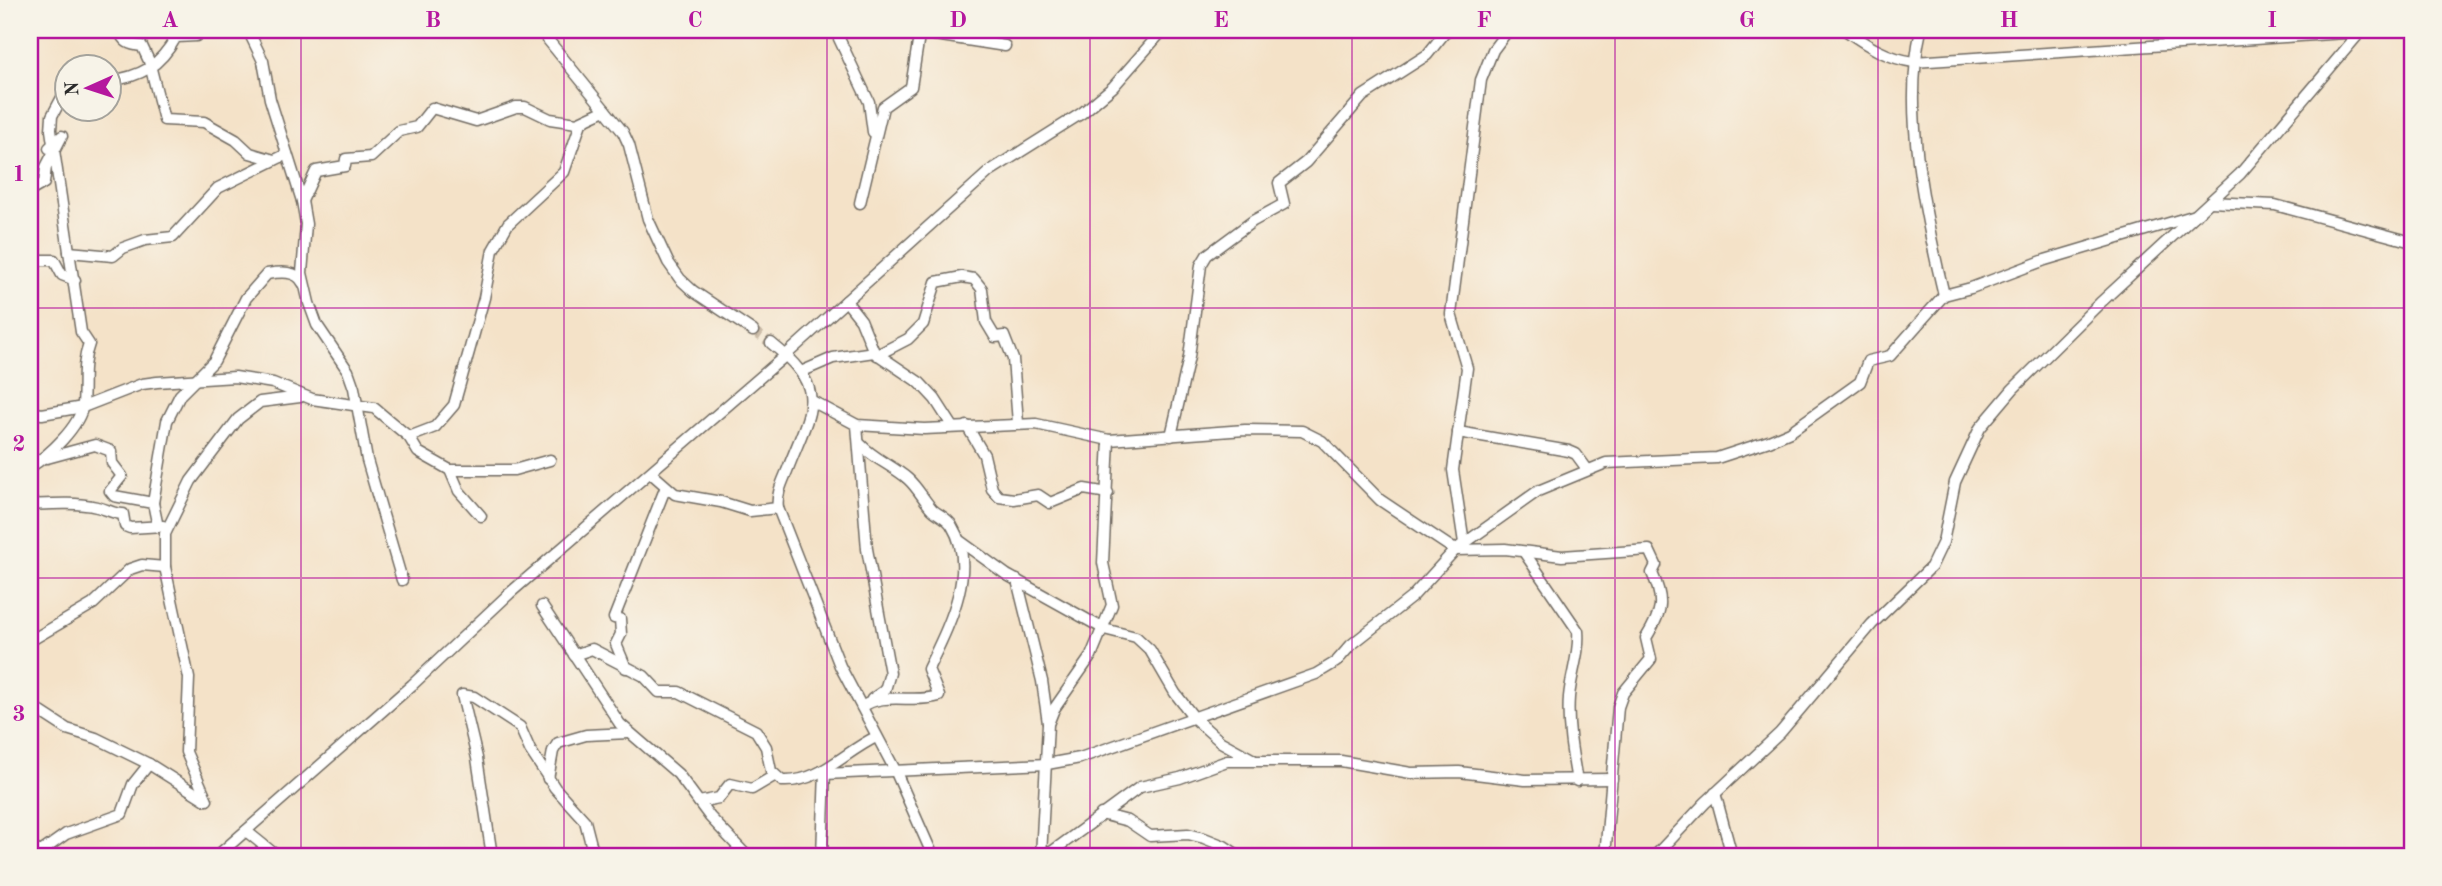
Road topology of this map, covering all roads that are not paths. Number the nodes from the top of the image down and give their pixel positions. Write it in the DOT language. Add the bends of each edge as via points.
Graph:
graph roads {
  1 [pos="119,30"];
  2 [pos="199,30"];
  3 [pos="248,30"];
  4 [pos="540,30"];
  5 [pos="835,30"];
  6 [pos="903,30"];
  7 [pos="1163,30"];
  8 [pos="1447,30"];
  9 [pos="1508,30"];
  10 [pos="1845,30"];
  11 [pos="1922,30"];
  12 [pos="919,31"];
  13 [pos="2361,31"];
  14 [pos="1006,46"];
  15 [pos="1914,62"];
  16 [pos="151,69"];
  17 [pos="122,77"];
  18 [pos="605,110"];
  19 [pos="585,120"];
  20 [pos="52,122"];
  21 [pos="873,146"];
  22 [pos="52,151"];
  23 [pos="288,154"];
  24 [pos="274,160"];
  25 [pos="30,191"];
  26 [pos="302,201"];
  27 [pos="2210,202"];
  28 [pos="860,203"];
  29 [pos="2196,215"];
  30 [pos="2412,242"];
  31 [pos="69,252"];
  32 [pos="30,260"];
  33 [pos="75,280"];
  34 [pos="305,287"];
  35 [pos="1944,295"];
  36 [pos="846,301"];
  37 [pos="753,331"];
  38 [pos="771,343"];
  39 [pos="876,353"];
  40 [pos="786,355"];
  41 [pos="803,371"];
  42 [pos="197,378"];
  43 [pos="304,397"];
  44 [pos="812,401"];
  45 [pos="360,406"];
  46 [pos="83,407"];
  47 [pos="30,411"];
  48 [pos="1018,423"];
  49 [pos="858,425"];
  50 [pos="967,426"];
  51 [pos="953,428"];
  52 [pos="1458,432"];
  53 [pos="1171,436"];
  54 [pos="409,437"];
  55 [pos="1109,440"];
  56 [pos="860,444"];
  57 [pos="550,460"];
  58 [pos="40,461"];
  59 [pos="30,467"];
  60 [pos="1587,468"];
  61 [pos="450,470"];
  62 [pos="651,473"];
  63 [pos="665,489"];
  64 [pos="1108,493"];
  65 [pos="153,503"];
  66 [pos="30,505"];
  67 [pos="778,508"];
  68 [pos="481,516"];
  69 [pos="163,526"];
  70 [pos="960,541"];
  71 [pos="1460,547"];
  72 [pos="1524,552"];
  73 [pos="166,567"];
  74 [pos="402,580"];
  75 [pos="1017,580"];
  76 [pos="542,606"];
  77 [pos="1104,629"];
  78 [pos="30,641"];
  79 [pos="574,655"];
  80 [pos="626,668"];
  81 [pos="872,699"];
  82 [pos="30,705"];
  83 [pos="862,707"];
  84 [pos="1195,719"];
  85 [pos="1048,724"];
  86 [pos="629,733"];
  87 [pos="876,737"];
  88 [pos="1253,760"];
  89 [pos="149,764"];
  90 [pos="1048,764"];
  91 [pos="895,770"];
  92 [pos="825,772"];
  93 [pos="774,776"];
  94 [pos="548,779"];
  95 [pos="1612,779"];
  96 [pos="1577,781"];
  97 [pos="1715,793"];
  98 [pos="699,802"];
  99 [pos="1101,814"];
  100 [pos="246,831"];
  101 [pos="30,848"];
  102 [pos="38,853"];
  103 [pos="54,856"];
  104 [pos="217,856"];
  105 [pos="277,856"];
  106 [pos="492,856"];
  107 [pos="594,856"];
  108 [pos="747,856"];
  109 [pos="822,856"];
  110 [pos="933,856"];
  111 [pos="1043,856"];
  112 [pos="1239,856"];
  113 [pos="1605,856"];
  114 [pos="1655,856"];
  115 [pos="1732,856"];
  1 -- 16 [label="street" via="122,39 142,46"];
  2 -- 16 [label="street" via="196,36 176,37"];
  3 -- 23 [label="street" via="264,61 270,99"];
  4 -- 18 [label="street"];
  5 -- 21 [label="street" via="869,102"];
  6 -- 12 [label="street"];
  7 -- 36 [label="street" via="1093,104 990,171"];
  8 -- 53 [label="street" via="1427,55 1363,96 1306,162 1279,183 1284,204 1207,255 1198,274 1189,357"];
  9 -- 52 [label="street" via="1481,79 1455,266 1451,314 1466,368"];
  10 -- 15 [label="street" via="1871,49"];
  11 -- 15 [label="street"];
  12 -- 14 [label="street"];
  12 -- 21 [label="street" via="911,87 883,107"];
  13 -- 15 [label="street"];
  13 -- 27 [label="street" via="2240,174"];
  15 -- 35 [label="street" via="1926,219"];
  16 -- 17 [label="street"];
  16 -- 24 [label="street" via="164,120 204,122 250,153"];
  18 -- 19 [label="street"];
  18 -- 37 [label="street" via="629,145 654,236 680,279"];
  19 -- 26 [label="street" via="564,122 516,107 476,121 432,108 417,127 399,131 372,157 353,156 346,159 345,166 316,171"];
  19 -- 54 [label="street" via="564,172 509,224 493,250 454,405 435,427"];
  20 -- 22 [label="street"];
  21 -- 28 [label="street"];
  22 -- 25 [label="street" via="45,151 62,136 46,167 44,183"];
  22 -- 31 [label="street"];
  23 -- 24 [label="street"];
  23 -- 26 [label="street"];
  24 -- 31 [label="street" via="218,188 173,236 145,240 113,256"];
  26 -- 34 [label="street"];
  27 -- 29 [label="street"];
  27 -- 30 [label="street" via="2275,205"];
  29 -- 35 [label="street"];
  29 -- 97 [label="street" via="2013,388 1980,428 1955,482 1943,542 1931,567 1872,624 1780,733"];
  31 -- 33 [label="street"];
  32 -- 33 [label="street" via="54,260 62,275"];
  33 -- 46 [label="street" via="81,332 89,344 82,361"];
  34 -- 42 [label="street" via="300,277 291,273 267,274 246,298 214,361"];
  34 -- 45 [label="street" via="315,320 348,371"];
  35 -- 60 [label="street" via="1890,356 1868,361 1860,382 1790,432 1717,458 1631,461"];
  36 -- 39 [label="street"];
  36 -- 40 [label="street"];
  38 -- 40 [label="street"];
  39 -- 41 [label="street" via="824,361"];
  39 -- 48 [label="street" via="908,339 923,324 936,282 974,279 982,289 986,322 995,337 1004,336 1012,351"];
  39 -- 51 [label="street" via="920,383"];
  40 -- 41 [label="street"];
  40 -- 62 [label="street"];
  41 -- 44 [label="street"];
  42 -- 43 [label="street" via="272,383"];
  42 -- 46 [label="street" via="142,384"];
  42 -- 65 [label="street" via="180,395 167,421"];
  43 -- 45 [label="street"];
  43 -- 69 [label="street" via="260,402 238,419"];
  44 -- 49 [label="street"];
  44 -- 67 [label="street" via="780,489"];
  45 -- 54 [label="street" via="374,408"];
  45 -- 74 [label="street" via="366,460"];
  46 -- 47 [label="street" via="42,415"];
  46 -- 58 [label="street" via="59,443"];
  48 -- 50 [label="street"];
  48 -- 55 [label="street"];
  49 -- 51 [label="street"];
  49 -- 56 [label="street"];
  50 -- 51 [label="street"];
  50 -- 64 [label="street" via="999,496 1038,495 1050,503 1084,489"];
  52 -- 60 [label="street" via="1569,451"];
  52 -- 71 [label="street" via="1454,491"];
  53 -- 55 [label="street"];
  53 -- 71 [label="street" via="1280,428 1314,435 1380,500"];
  54 -- 61 [label="street" via="418,452"];
  55 -- 64 [label="street"];
  56 -- 70 [label="street" via="919,489 932,510 951,522"];
  56 -- 81 [label="street" via="867,549 890,673 886,690"];
  57 -- 61 [label="street" via="514,470"];
  58 -- 59 [label="street"];
  58 -- 65 [label="street" via="94,445 111,451 112,463 122,476 110,491 114,496"];
  60 -- 71 [label="street" via="1538,491"];
  61 -- 68 [label="street" via="459,491"];
  62 -- 63 [label="street"];
  62 -- 100 [label="street"];
  63 -- 67 [label="street" via="750,512"];
  63 -- 80 [label="street" via="614,618 620,619 616,645"];
  64 -- 77 [label="street" via="1103,563 1112,605"];
  65 -- 69 [label="street"];
  66 -- 69 [label="street" via="99,507 123,514 125,526 130,528"];
  67 -- 83 [label="street" via="840,667"];
  69 -- 73 [label="street"];
  70 -- 75 [label="street"];
  70 -- 81 [label="street" via="961,581 942,645 928,669 939,696"];
  71 -- 72 [label="street"];
  71 -- 84 [label="street" via="1412,597 1327,669"];
  72 -- 95 [label="street" via="1562,556 1648,551 1656,565 1652,573 1660,614 1646,638 1651,659 1623,693 1618,707"];
  72 -- 96 [label="street" via="1578,631 1568,723"];
  73 -- 78 [label="street" via="130,569 93,604"];
  73 -- 89 [label="street" via="189,678 186,752 207,800"];
  75 -- 77 [label="street"];
  75 -- 85 [label="street"];
  76 -- 79 [label="street"];
  77 -- 84 [label="street" via="1136,637 1150,650"];
  77 -- 85 [label="street"];
  79 -- 80 [label="street" via="592,649"];
  79 -- 86 [label="street"];
  80 -- 93 [label="street" via="644,676 659,692 680,692 756,732 766,747"];
  81 -- 83 [label="street"];
  82 -- 89 [label="street" via="67,729"];
  83 -- 87 [label="street"];
  84 -- 88 [label="street" via="1221,743"];
  84 -- 90 [label="street" via="1107,750"];
  85 -- 90 [label="street"];
  86 -- 94 [label="street" via="586,735 558,743"];
  86 -- 98 [label="street" via="678,774"];
  87 -- 91 [label="street"];
  87 -- 92 [label="street"];
  88 -- 96 [label="street" via="1341,761 1411,773"];
  88 -- 99 [label="street" via="1224,761 1140,787"];
  89 -- 102 [label="street" via="135,779 122,814 66,834"];
  90 -- 91 [label="street"];
  90 -- 111 [label="street"];
  91 -- 92 [label="street"];
  91 -- 110 [label="street"];
  92 -- 93 [label="street" via="796,782"];
  92 -- 109 [label="street"];
  93 -- 98 [label="street" via="752,789 730,784 719,798"];
  94 -- 106 [label="street" via="516,723 474,696 462,695"];
  94 -- 107 [label="street" via="585,821"];
  95 -- 96 [label="street"];
  95 -- 113 [label="street"];
  97 -- 114 [label="street"];
  97 -- 115 [label="street"];
  98 -- 108 [label="street"];
  99 -- 111 [label="street"];
  99 -- 112 [label="street" via="1128,821 1150,836 1204,838"];
  100 -- 104 [label="street"];
  100 -- 105 [label="street"];
  101 -- 102 [label="street"];
  102 -- 103 [label="street"];
}
